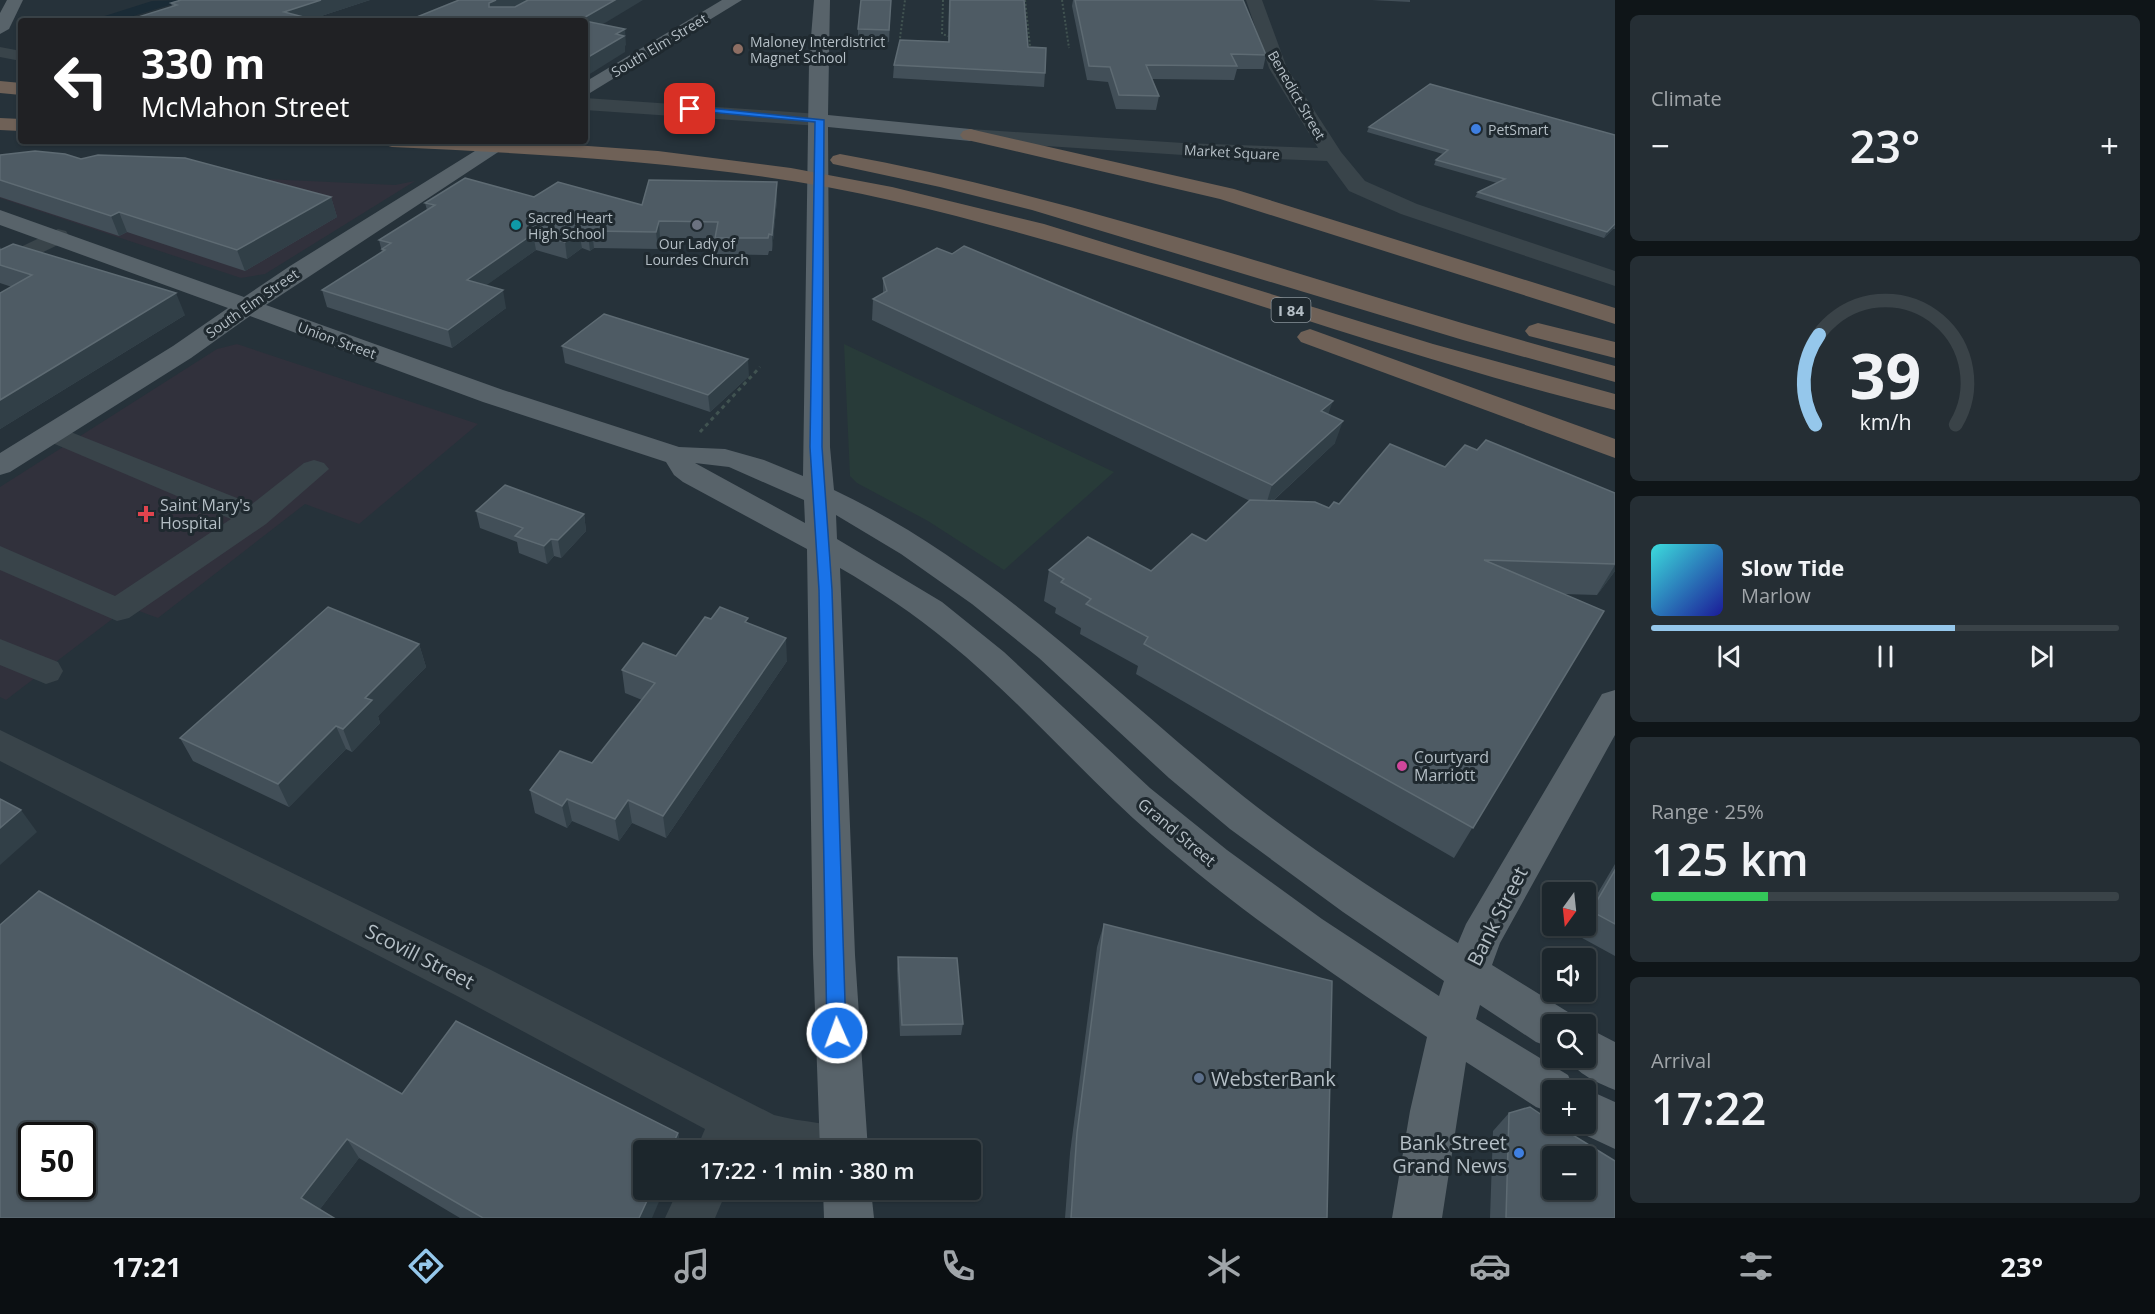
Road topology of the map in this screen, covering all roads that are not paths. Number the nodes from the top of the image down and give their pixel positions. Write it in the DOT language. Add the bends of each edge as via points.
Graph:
graph roads {
  1 [pos="15,0"];
  2 [pos="734,0"];
  3 [pos="822,0"];
  4 [pos="1236,0"];
  5 [pos="1254,0"];
  6 [pos="4,23"];
  7 [pos="0,52"];
  8 [pos="18,55"];
  9 [pos="0,87"];
  10 [pos="588,88"];
  11 [pos="18,89"];
  12 [pos="0,100"];
  13 [pos="18,101"];
  14 [pos="588,104"];
  15 [pos="819,120"];
  16 [pos="0,124"];
  17 [pos="18,125"];
  18 [pos="970,135"];
  19 [pos="449,144"];
  20 [pos="500,144"];
  21 [pos="800,153"];
  22 [pos="1333,155"];
  23 [pos="913,174"];
  24 [pos="968,211"];
  25 [pos="0,217"];
  26 [pos="57,237"];
  27 [pos="0,266"];
  28 [pos="1615,279"];
  29 [pos="246,308"];
  30 [pos="1615,316"];
  31 [pos="1615,350"];
  32 [pos="1615,374"];
  33 [pos="1615,402"];
  34 [pos="53,433"];
  35 [pos="1615,449"];
  36 [pos="677,456"];
  37 [pos="0,466"];
  38 [pos="314,469"];
  39 [pos="819,494"];
  40 [pos="255,517"];
  41 [pos="822,546"];
  42 [pos="0,557"];
  43 [pos="0,651"];
  44 [pos="46,671"];
  45 [pos="1615,703"];
  46 [pos="0,744"];
  47 [pos="1467,972"];
  48 [pos="1542,1021"];
  49 [pos="1451,1028"];
  50 [pos="1596,1055"];
  51 [pos="1615,1068"];
  52 [pos="1542,1086"];
  53 [pos="1596,1117"];
  54 [pos="1615,1126"];
  55 [pos="728,1135"];
  56 [pos="771,1140"];
  57 [pos="843,1140"];
  58 [pos="698,1200"];
  59 [pos="848,1200"];
  60 [pos="690,1218"];
  61 [pos="849,1218"];
  62 [pos="1417,1218"];
  1 -- 6 [label="main road"];
  2 -- 10 [label="main road, South Elm Street"];
  3 -- 15 [label="main road"];
  4 -- 5 [label="street"];
  5 -- 22 [label="street, Benedict Street" via="1273,59"];
  7 -- 8 [label="street"];
  9 -- 11 [label="highway"];
  12 -- 13 [label="highway"];
  14 -- 15 [label="street"];
  15 -- 18 [label="main road, Market Square"];
  15 -- 39 [label="main road"];
  16 -- 17 [label="highway"];
  18 -- 22 [label="street, Market Square"];
  18 -- 30 [label="highway" via="1226,194"];
  19 -- 24 [label="highway, I 84" via="617,153 790,174"];
  20 -- 29 [label="main road, South Elm Street"];
  21 -- 23 [label="highway, I 84"];
  22 -- 28 [label="street" via="1351,181 1375,196"];
  23 -- 31 [label="highway" via="986,179 1126,211"];
  23 -- 32 [label="highway, I 84" via="1074,214"];
  24 -- 33 [label="highway, I 84" via="1414,347"];
  24 -- 35 [label="highway" via="1012,235 1244,313"];
  25 -- 26 [label="main road, Union Street"];
  26 -- 27 [label="street"];
  26 -- 29 [label="main road, Union Street"];
  29 -- 34 [label="main road, South Elm Street"];
  29 -- 36 [label="main road, Union Street" via="493,396"];
  34 -- 37 [label="main road, South Elm Street"];
  34 -- 40 [label="street"];
  36 -- 39 [label="main road, Union Street" via="721,455"];
  36 -- 41 [label="main road" via="693,476"];
  38 -- 40 [label="street"];
  39 -- 41 [label="main road"];
  39 -- 47 [label="main road" via="927,557 996,604 1243,817 1369,908"];
  40 -- 42 [label="street" via="117,610"];
  41 -- 49 [label="main road, Grand Street" via="885,581 951,627 988,656 1123,786 1214,863 1347,960"];
  41 -- 57 [label="main road" via="836,1022"];
  43 -- 44 [label="street"];
  45 -- 47 [label="main road, Bank Street" via="1481,937"];
  46 -- 55 [label="street, Scovill Street" via="487,990"];
  47 -- 48 [label="main road"];
  47 -- 49 [label="main road, Bank Street"];
  49 -- 52 [label="main road, Grand Street"];
  49 -- 62 [label="main road, Bank Street" via="1434,1102"];
  50 -- 51 [label="main road"];
  53 -- 54 [label="main road"];
  55 -- 56 [label="street, Scovill Street"];
  58 -- 60 [label="street"];
  59 -- 61 [label="main road"];
}
